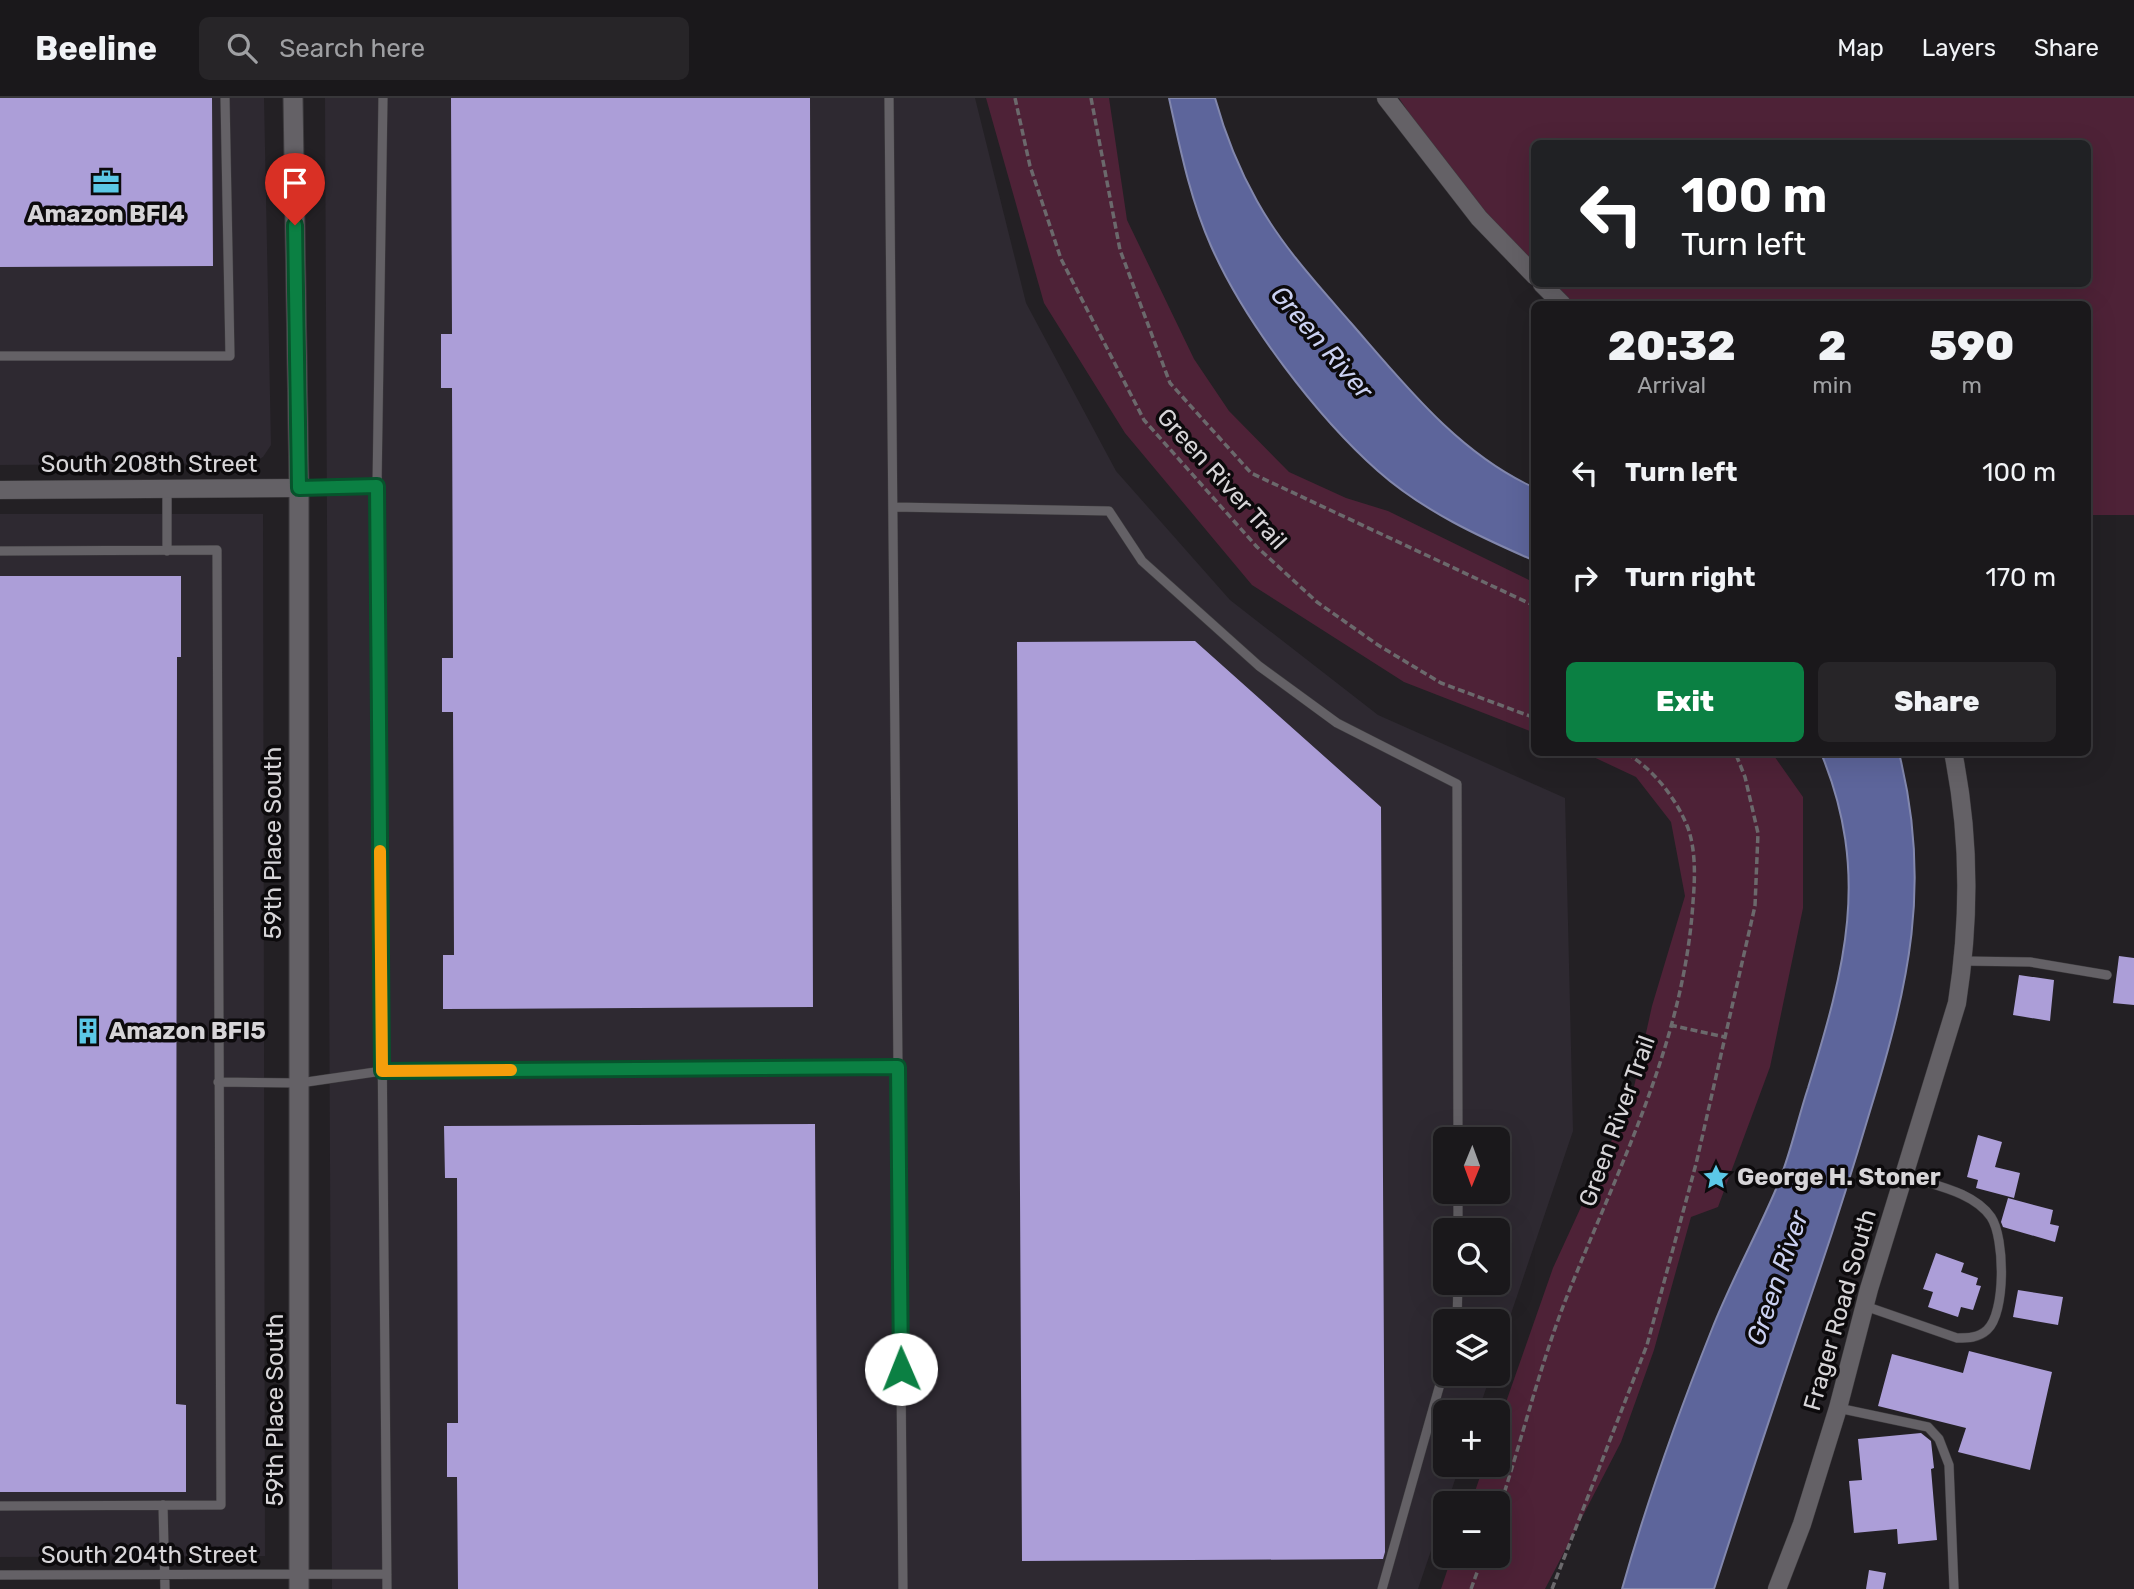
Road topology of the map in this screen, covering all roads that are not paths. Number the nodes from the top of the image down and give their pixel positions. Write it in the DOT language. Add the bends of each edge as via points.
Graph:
graph roads {
  1 [pos="225,98"];
  2 [pos="293,98"];
  3 [pos="383,98"];
  4 [pos="889,98"];
  5 [pos="1386,98"];
  6 [pos="1531,272"];
  7 [pos="1545,287"];
  8 [pos="1559,301"];
  9 [pos="0,356"];
  10 [pos="377,486"];
  11 [pos="299,488"];
  12 [pos="0,490"];
  13 [pos="167,490"];
  14 [pos="893,507"];
  15 [pos="0,551"];
  16 [pos="167,551"];
  17 [pos="1954,756"];
  18 [pos="1963,961"];
  19 [pos="2107,975"];
  20 [pos="898,1067"];
  21 [pos="382,1071"];
  22 [pos="218,1082"];
  23 [pos="300,1083"];
  24 [pos="1458,1127"];
  25 [pos="1904,1175"];
  26 [pos="1865,1306"];
  27 [pos="1439,1386"];
  28 [pos="1838,1408"];
  29 [pos="163,1505"];
  30 [pos="0,1506"];
  31 [pos="387,1574"];
  32 [pos="0,1575"];
  33 [pos="165,1575"];
  34 [pos="299,1582"];
  35 [pos="165,1589"];
  36 [pos="387,1589"];
  37 [pos="903,1589"];
  38 [pos="1382,1589"];
  39 [pos="1777,1589"];
  40 [pos="1954,1589"];
  1 -- 9 [label="lane" via="230,356"];
  2 -- 11 [label="street, 59th Place South"];
  3 -- 10 [label="lane"];
  4 -- 14 [label="lane"];
  5 -- 6 [label="street" via="1479,218"];
  7 -- 8 [label="street"];
  10 -- 11 [label="lane"];
  10 -- 21 [label="lane"];
  11 -- 13 [label="street, South 208th Street"];
  11 -- 23 [label="street, 59th Place South"];
  12 -- 13 [label="street, South 208th Street"];
  13 -- 16 [label="lane"];
  14 -- 20 [label="lane"];
  14 -- 24 [label="lane" via="1109,511 1142,561 1259,666 1336,723 1457,784"];
  15 -- 16 [label="lane"];
  16 -- 22 [label="lane" via="217,550"];
  17 -- 18 [label="street, Frager Road South" via="1965,845"];
  18 -- 19 [label="lane" via="2030,962"];
  18 -- 25 [label="street, Frager Road South" via="1957,1003"];
  20 -- 21 [label="lane"];
  20 -- 37 [label="lane"];
  21 -- 23 [label="lane"];
  21 -- 31 [label="lane"];
  22 -- 23 [label="lane"];
  22 -- 29 [label="lane" via="221,1505"];
  23 -- 34 [label="street, 59th Place South"];
  25 -- 26 [label="street, Frager Road South"];
  25 -- 26 [label="lane" via="1960,1194 1990,1216 2002,1254 1996,1319 1972,1338 1956,1338"];
  26 -- 28 [label="street, Frager Road South"];
  27 -- 38 [label="lane"];
  28 -- 39 [label="street, Frager Road South"];
  28 -- 40 [label="lane" via="1928,1427 1939,1439 1949,1465"];
  29 -- 30 [label="lane"];
  29 -- 33 [label="lane"];
  31 -- 34 [label="lane, South 204th Street"];
  31 -- 36 [label="lane"];
  32 -- 33 [label="lane, South 204th Street"];
  33 -- 34 [label="lane, South 204th Street"];
  33 -- 35 [label="lane"];
}
